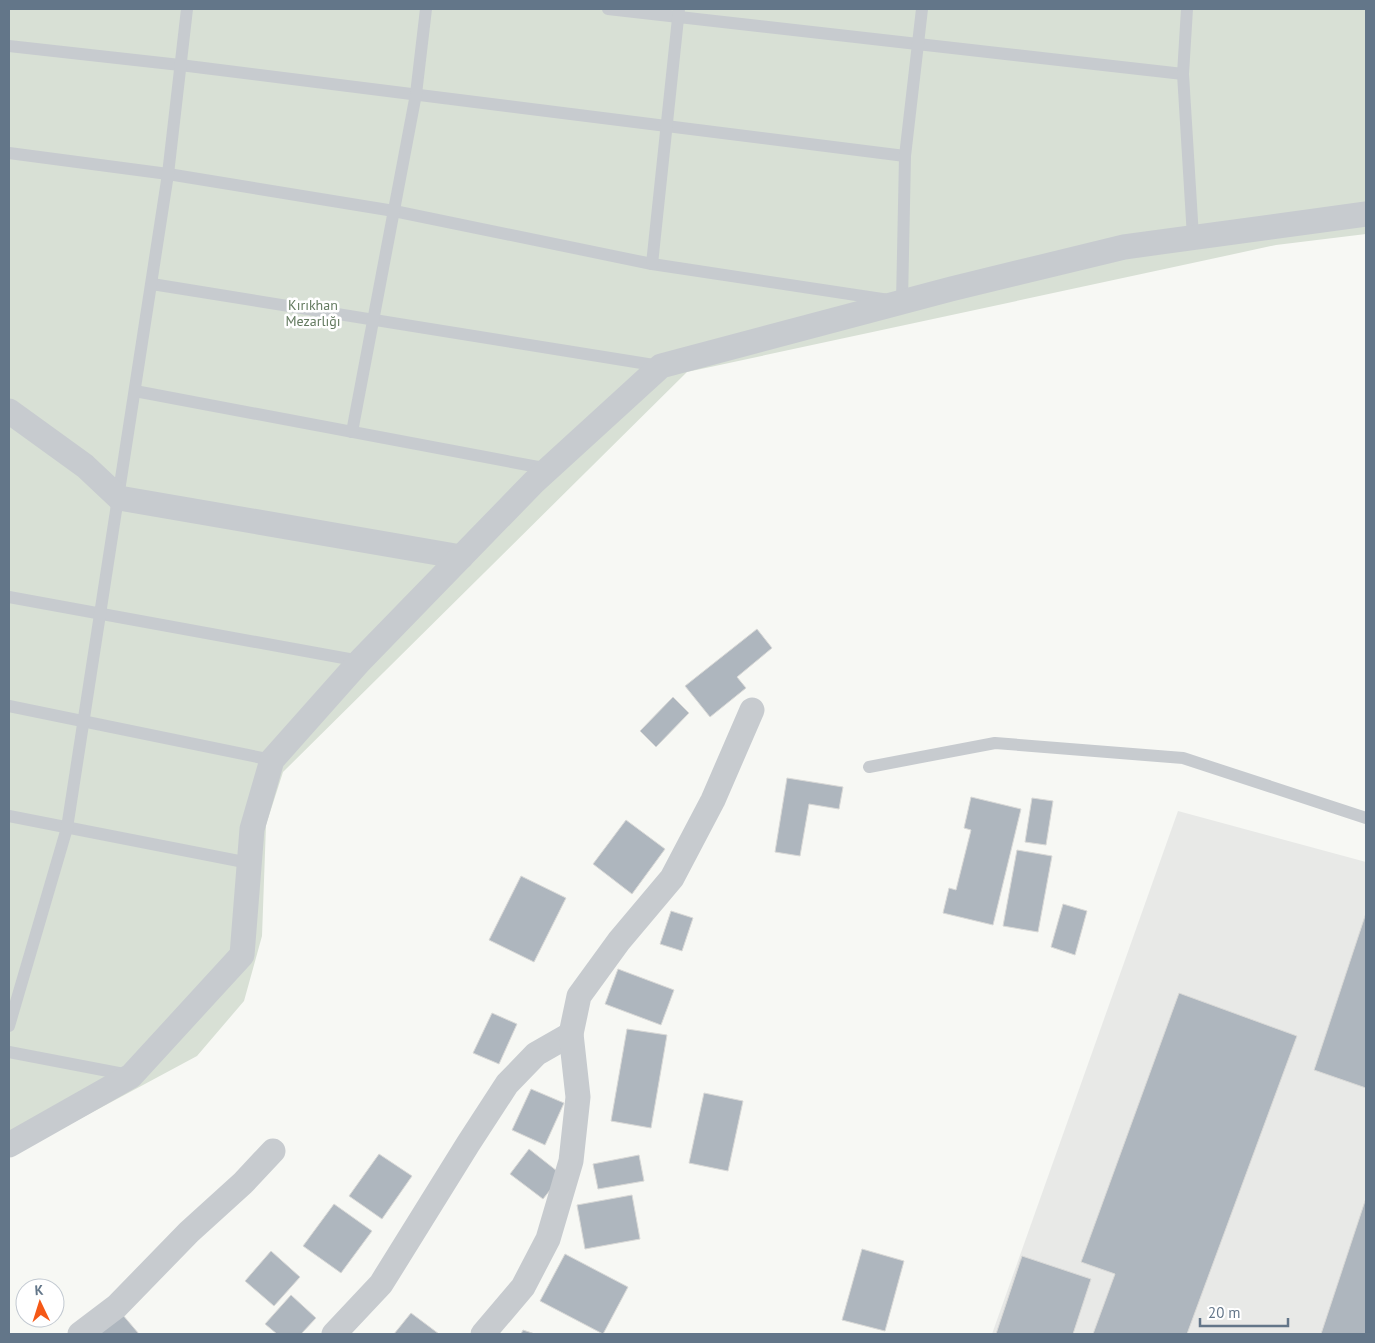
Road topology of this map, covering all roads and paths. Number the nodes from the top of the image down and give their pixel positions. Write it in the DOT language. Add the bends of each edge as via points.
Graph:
graph roads {
  1 [pos="186,9"];
  2 [pos="426,9"];
  3 [pos="608,9"];
  4 [pos="922,9"];
  5 [pos="1187,9"];
  6 [pos="679,13"];
  7 [pos="918,44"];
  8 [pos="9,46"];
  9 [pos="180,65"];
  10 [pos="1183,74"];
  11 [pos="416,94"];
  12 [pos="667,126"];
  13 [pos="9,153"];
  14 [pos="905,156"];
  15 [pos="168,174"];
  16 [pos="394,211"];
  17 [pos="1366,214"];
  18 [pos="1193,237"];
  19 [pos="652,264"];
  20 [pos="152,284"];
  21 [pos="902,302"];
  22 [pos="373,321"];
  23 [pos="661,366"];
  24 [pos="135,391"];
  25 [pos="9,411"];
  26 [pos="352,432"];
  27 [pos="549,469"];
  28 [pos="119,498"];
  29 [pos="461,557"];
  30 [pos="9,597"];
  31 [pos="101,614"];
  32 [pos="360,661"];
  33 [pos="9,706"];
  34 [pos="752,710"];
  35 [pos="84,722"];
  36 [pos="272,760"];
  37 [pos="868,767"];
  38 [pos="9,816"];
  39 [pos="1366,818"];
  40 [pos="67,828"];
  41 [pos="249,863"];
  42 [pos="9,1026"];
  43 [pos="570,1034"];
  44 [pos="9,1052"];
  45 [pos="131,1076"];
  46 [pos="9,1145"];
  47 [pos="273,1151"];
  48 [pos="80,1334"];
  49 [pos="334,1334"];
  50 [pos="483,1334"];
  1 -- 9 [label="lane"];
  2 -- 11 [label="lane"];
  3 -- 6 [label="lane"];
  4 -- 7 [label="lane"];
  5 -- 10 [label="lane"];
  6 -- 7 [label="lane"];
  6 -- 12 [label="lane"];
  7 -- 10 [label="lane"];
  7 -- 14 [label="lane"];
  8 -- 9 [label="lane"];
  9 -- 11 [label="lane"];
  9 -- 15 [label="lane"];
  10 -- 18 [label="lane"];
  11 -- 12 [label="lane"];
  11 -- 16 [label="lane"];
  12 -- 14 [label="lane"];
  12 -- 19 [label="lane"];
  13 -- 15 [label="lane"];
  14 -- 21 [label="lane"];
  15 -- 16 [label="lane"];
  15 -- 20 [label="lane"];
  16 -- 19 [label="lane"];
  16 -- 22 [label="lane"];
  17 -- 18 [label="street"];
  18 -- 21 [label="street" via="1124,247"];
  19 -- 21 [label="lane"];
  20 -- 22 [label="lane"];
  20 -- 24 [label="lane"];
  21 -- 23 [label="street"];
  22 -- 23 [label="lane"];
  22 -- 26 [label="lane"];
  23 -- 27 [label="street"];
  24 -- 26 [label="lane"];
  24 -- 28 [label="lane"];
  25 -- 28 [label="street" via="85,466"];
  26 -- 27 [label="lane"];
  27 -- 29 [label="street"];
  28 -- 29 [label="street"];
  28 -- 31 [label="lane"];
  29 -- 32 [label="street"];
  30 -- 31 [label="lane"];
  31 -- 32 [label="lane"];
  31 -- 35 [label="lane"];
  32 -- 36 [label="street"];
  33 -- 35 [label="lane"];
  34 -- 43 [label="street" via="714,800 672,878 619,941 579,996"];
  35 -- 36 [label="lane"];
  35 -- 40 [label="lane"];
  36 -- 41 [label="street" via="252,829"];
  37 -- 39 [label="lane" via="995,743 1183,758"];
  38 -- 40 [label="lane"];
  40 -- 41 [label="lane"];
  40 -- 42 [label="lane"];
  41 -- 45 [label="street" via="242,955"];
  43 -- 49 [label="street" via="536,1054 507,1084 381,1284"];
  43 -- 50 [label="street" via="578,1097 571,1161 548,1239 523,1286"];
  44 -- 45 [label="lane"];
  45 -- 46 [label="street"];
  47 -- 48 [label="street" via="117,1306"];
}
